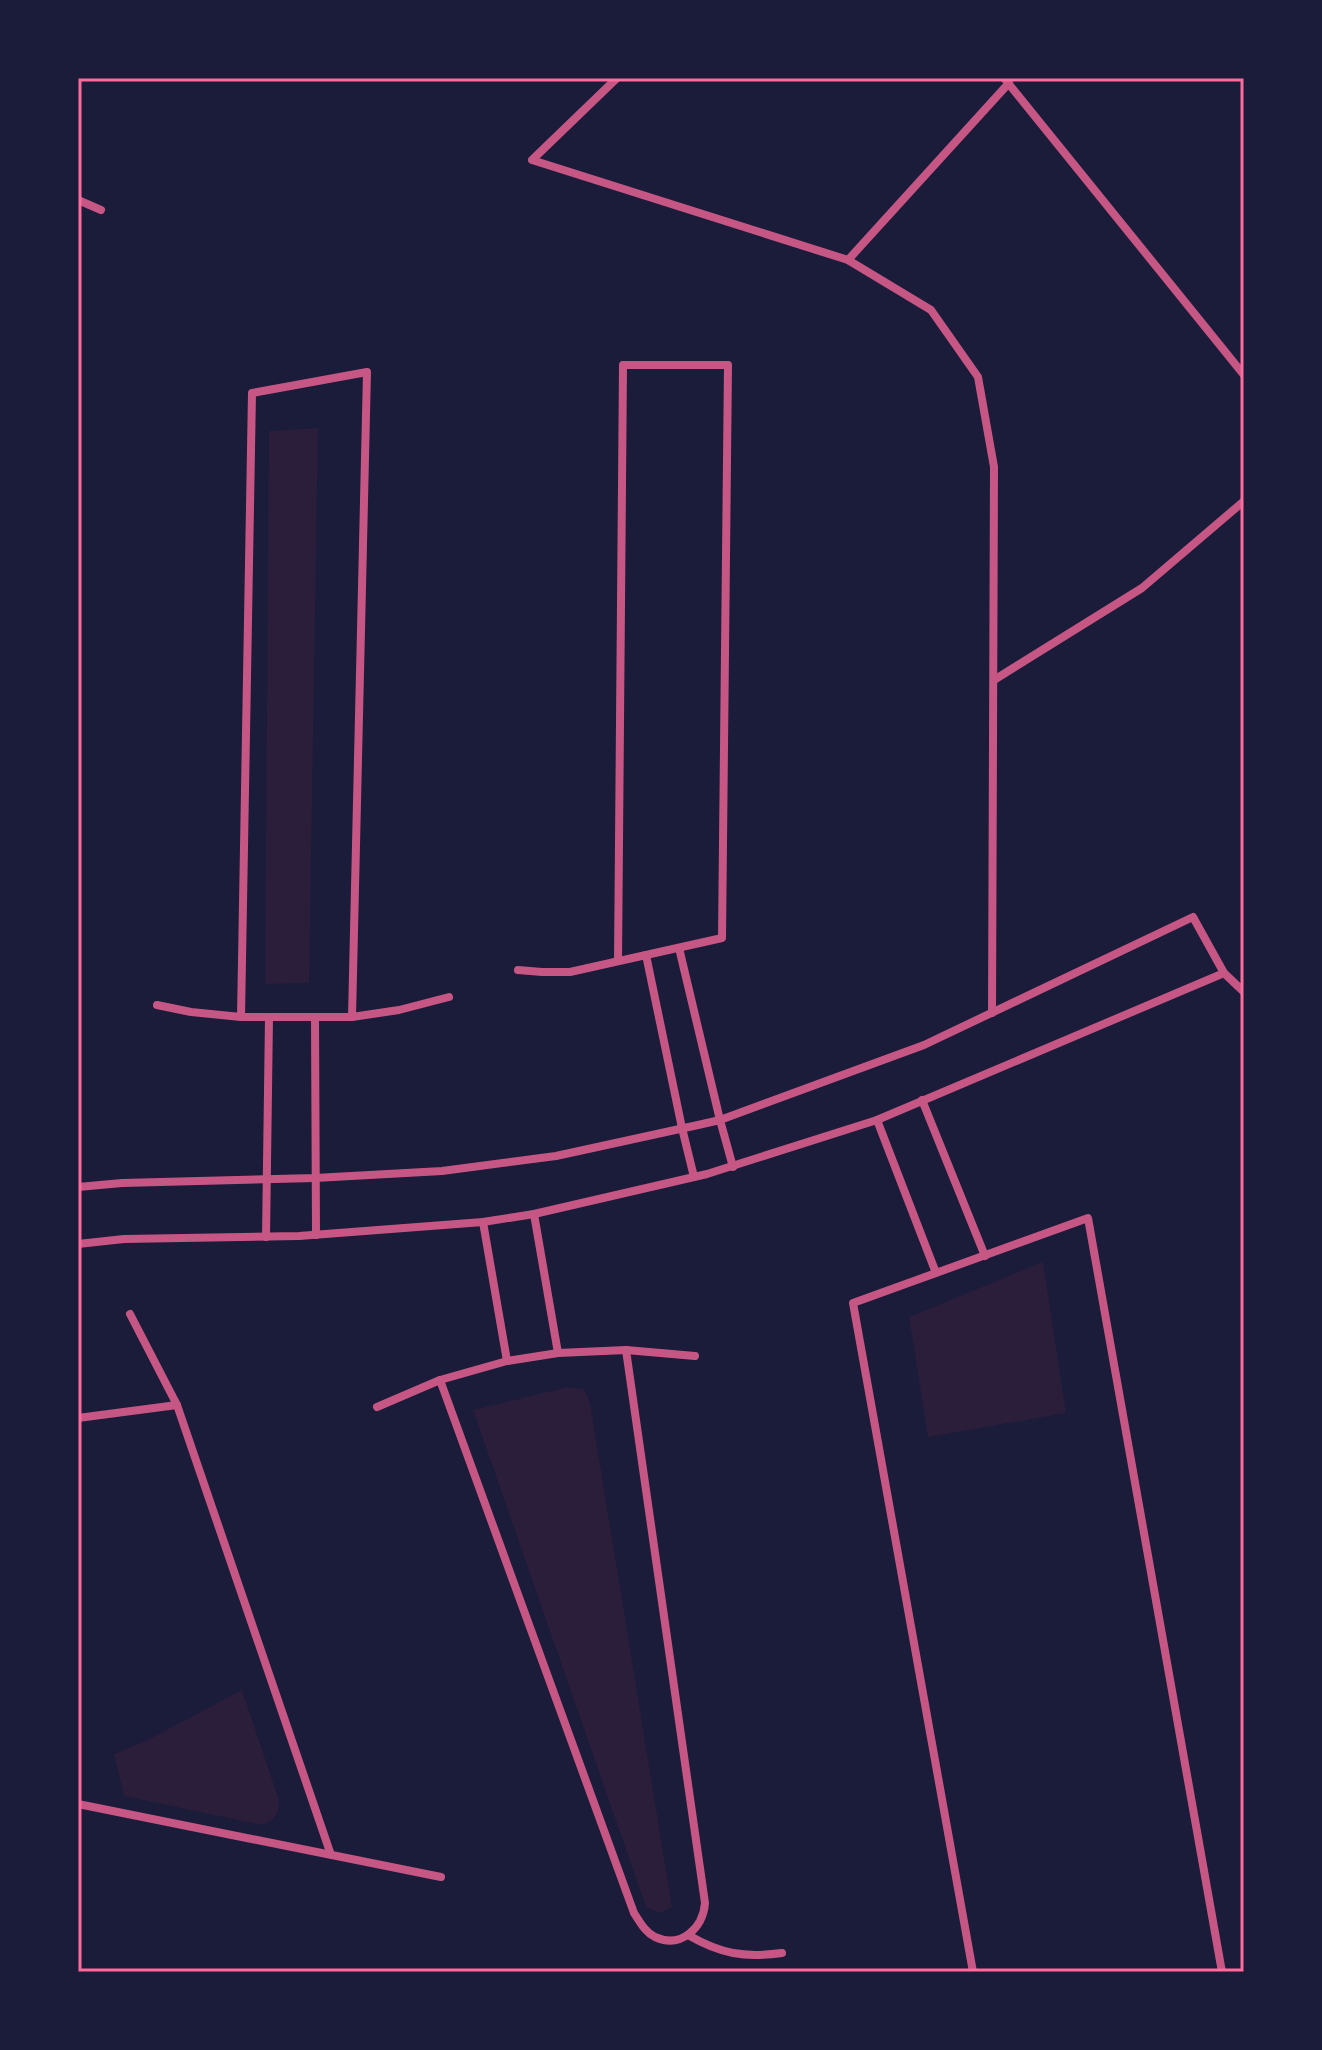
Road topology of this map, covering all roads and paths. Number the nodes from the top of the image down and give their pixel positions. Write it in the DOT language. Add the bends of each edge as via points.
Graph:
graph roads {
  1 [pos="617,78"];
  2 [pos="1007,81"];
  3 [pos="78,200"];
  4 [pos="101,210"];
  5 [pos="848,260"];
  6 [pos="1244,375"];
  7 [pos="1244,501"];
  8 [pos="994,680"];
  9 [pos="679,948"];
  10 [pos="646,955"];
  11 [pos="618,961"];
  12 [pos="518,970"];
  13 [pos="1224,973"];
  14 [pos="1244,992"];
  15 [pos="449,997"];
  16 [pos="157,1005"];
  17 [pos="992,1013"];
  18 [pos="241,1017"];
  19 [pos="269,1017"];
  20 [pos="352,1017"];
  21 [pos="315,1018"];
  22 [pos="922,1100"];
  23 [pos="720,1120"];
  24 [pos="877,1120"];
  25 [pos="682,1128"];
  26 [pos="733,1167"];
  27 [pos="694,1177"];
  28 [pos="315,1178"];
  29 [pos="266,1179"];
  30 [pos="78,1187"];
  31 [pos="534,1214"];
  32 [pos="483,1222"];
  33 [pos="316,1235"];
  34 [pos="266,1237"];
  35 [pos="78,1244"];
  36 [pos="985,1256"];
  37 [pos="936,1273"];
  38 [pos="130,1314"];
  39 [pos="626,1350"];
  40 [pos="558,1353"];
  41 [pos="695,1356"];
  42 [pos="507,1361"];
  43 [pos="440,1380"];
  44 [pos="177,1405"];
  45 [pos="377,1407"];
  46 [pos="78,1418"];
  47 [pos="78,1804"];
  48 [pos="331,1855"];
  49 [pos="441,1877"];
  50 [pos="688,1935"];
  51 [pos="782,1953"];
  52 [pos="973,1972"];
  53 [pos="1222,1972"];
  1 -- 5 [label="street" via="532,160"];
  2 -- 5 [label="street"];
  2 -- 6 [label="street"];
  3 -- 4 [label="street"];
  5 -- 8 [label="street" via="931,310 978,377 994,467"];
  7 -- 8 [label="street" via="1142,588"];
  8 -- 17 [label="street"];
  9 -- 10 [label="street"];
  9 -- 11 [label="street" via="722,938 728,365 623,365"];
  9 -- 23 [label="street"];
  10 -- 11 [label="street"];
  10 -- 25 [label="street"];
  11 -- 12 [label="street" via="570,972"];
  13 -- 14 [label="street"];
  13 -- 17 [label="street" via="1193,917"];
  13 -- 22 [label="street"];
  15 -- 20 [label="street"];
  16 -- 18 [label="street"];
  17 -- 23 [label="street" via="924,1045"];
  18 -- 19 [label="street"];
  18 -- 20 [label="street" via="252,393 367,372"];
  19 -- 21 [label="street"];
  19 -- 29 [label="street"];
  20 -- 21 [label="street"];
  21 -- 28 [label="street"];
  22 -- 24 [label="street"];
  22 -- 36 [label="street"];
  23 -- 25 [label="street"];
  23 -- 26 [label="street"];
  24 -- 26 [label="street"];
  24 -- 37 [label="street"];
  25 -- 27 [label="street"];
  25 -- 28 [label="street" via="556,1156 442,1171"];
  26 -- 27 [label="street"];
  27 -- 31 [label="street"];
  28 -- 29 [label="street"];
  28 -- 33 [label="street"];
  29 -- 30 [label="street"];
  29 -- 34 [label="street"];
  31 -- 32 [label="street"];
  31 -- 40 [label="street"];
  32 -- 33 [label="street"];
  32 -- 42 [label="street"];
  33 -- 34 [label="street"];
  34 -- 35 [label="street"];
  36 -- 37 [label="street"];
  36 -- 53 [label="street" via="1088,1218"];
  37 -- 52 [label="street" via="853,1303"];
  38 -- 44 [label="street"];
  39 -- 40 [label="street"];
  39 -- 41 [label="street"];
  39 -- 50 [label="street" via="705,1903 700,1922"];
  40 -- 42 [label="street"];
  42 -- 43 [label="street"];
  43 -- 45 [label="street"];
  43 -- 50 [label="street" via="634,1913 653,1936 667,1941"];
  44 -- 46 [label="street"];
  44 -- 48 [label="street"];
  47 -- 48 [label="street"];
  48 -- 49 [label="street"];
  50 -- 51 [label="street" via="733,1954"];
}
